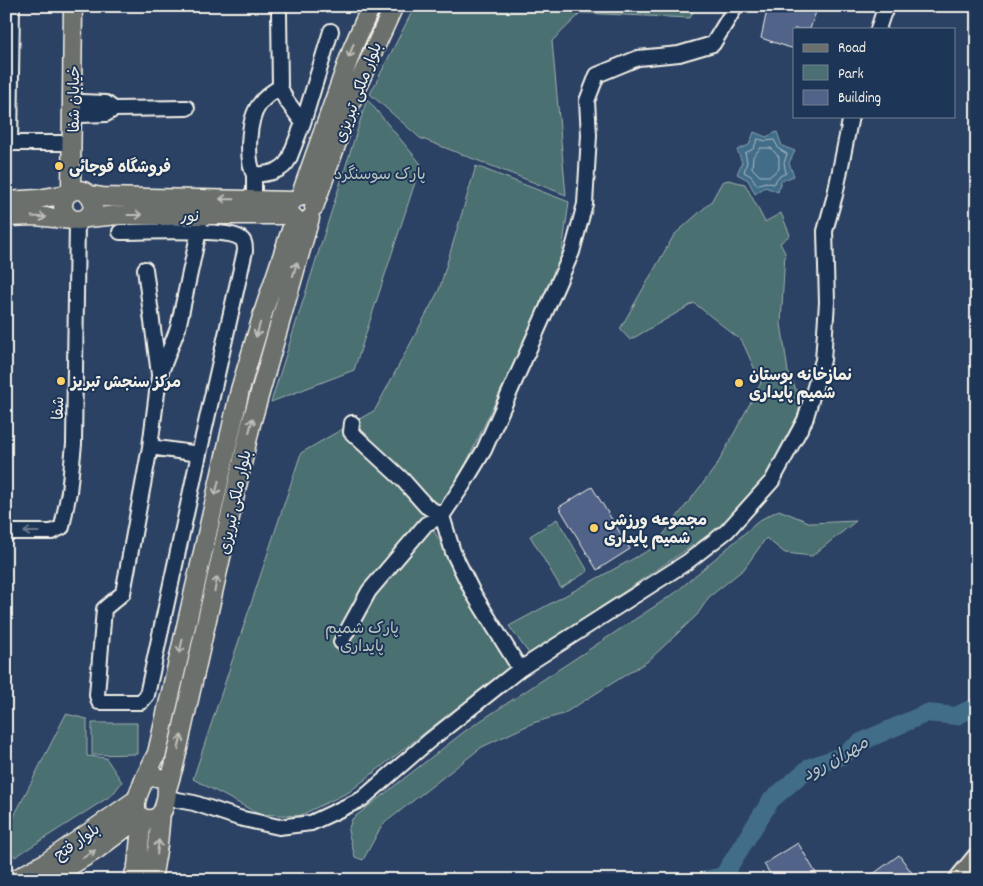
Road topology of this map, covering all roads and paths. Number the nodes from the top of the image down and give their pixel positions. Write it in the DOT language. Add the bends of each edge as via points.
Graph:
graph roads {
  1 [pos="12,6"];
  2 [pos="73,6"];
  3 [pos="82,6"];
  4 [pos="371,6"];
  5 [pos="394,6"];
  6 [pos="736,6"];
  7 [pos="888,6"];
  8 [pos="279,13"];
  9 [pos="878,28"];
  10 [pos="331,31"];
  11 [pos="280,87"];
  12 [pos="187,108"];
  13 [pos="81,109"];
  14 [pos="851,118"];
  15 [pos="303,123"];
  16 [pos="8,143"];
  17 [pos="72,143"];
  18 [pos="254,175"];
  19 [pos="77,192"];
  20 [pos="254,200"];
  21 [pos="6,201"];
  22 [pos="301,209"];
  23 [pos="6,217"];
  24 [pos="79,219"];
  25 [pos="200,223"];
  26 [pos="120,232"];
  27 [pos="145,269"];
  28 [pos="159,378"];
  29 [pos="352,423"];
  30 [pos="150,447"];
  31 [pos="199,454"];
  32 [pos="442,516"];
  33 [pos="6,532"];
  34 [pos="341,642"];
  35 [pos="520,669"];
  36 [pos="144,780"];
  37 [pos="137,799"];
  38 [pos="165,800"];
  39 [pos="141,817"];
  40 [pos="977,858"];
  41 [pos="14,880"];
  42 [pos="48,880"];
  43 [pos="132,880"];
  44 [pos="152,880"];
  45 [pos="959,880"];
  1 -- 16 [label="street"];
  2 -- 17 [label="main road, خیابان شفا"];
  3 -- 13 [label="main road, خیابان شفا"];
  4 -- 22 [label="main road, بلوار ملکى تبریزى, one-way" via="352,47"];
  5 -- 22 [label="main road, بلوار ملکى تبریزى"];
  6 -- 32 [label="street" via="713,44 679,54 638,58 597,75 587,101 589,135 585,204 572,252 484,450"];
  7 -- 9 [label="street"];
  8 -- 11 [label="street"];
  10 -- 15 [label="street"];
  11 -- 15 [label="street"];
  11 -- 18 [label="street" via="259,104 251,124"];
  12 -- 13 [label="street" via="114,109 106,114"];
  13 -- 19 [label="main road, خیابان شفا"];
  14 -- 35 [label="street" via="825,232 827,302 823,360 804,420 772,481 727,531 687,562"];
  15 -- 18 [label="street" via="287,164 272,172"];
  16 -- 17 [label="street"];
  17 -- 19 [label="main road, خیابان شفا"];
  18 -- 20 [label="street"];
  20 -- 19 [label="main road, نور, one-way" via="102,197"];
  19 -- 21 [label="main road, نور"];
  19 -- 24 [label="main road" via="93,204 90,214"];
  19 -- 24 [label="main road" via="64,198 62,208 64,213"];
  20 -- 22 [label="main road, نور"];
  22 -- 25 [label="main road, نور"];
  22 -- 36 [label="main road, بلوار ملکى تبریزى, one-way" via="264,310 240,390 157,753"];
  38 -- 22 [label="main road, بلوار ملکى تبریزى, one-way"];
  23 -- 24 [label="main road, نور, one-way"];
  24 -- 25 [label="main road, نور, one-way" via="119,215"];
  24 -- 33 [label="street, شفا, one-way" via="74,444 62,527 56,532"];
  25 -- 26 [label="street"];
  25 -- 28 [label="street" via="178,328"];
  25 -- 31 [label="street" via="241,238 246,251"];
  27 -- 28 [label="street"];
  28 -- 30 [label="street"];
  29 -- 32 [label="street" via="351,432 365,447 426,506"];
  30 -- 31 [label="street"];
  30 -- 31 [label="street" via="123,593 104,609 99,702 141,702 147,695"];
  32 -- 34 [label="street" via="426,524 369,591"];
  32 -- 35 [label="street" via="453,552 473,593"];
  35 -- 38 [label="street" via="362,799 311,823 279,827 194,803"];
  36 -- 37 [label="main road"];
  36 -- 38 [label="main road" via="155,776 165,780"];
  37 -- 39 [label="main road" via="136,807"];
  37 -- 41 [label="main road, بلوار فتح" via="45,863"];
  38 -- 39 [label="main road" via="157,817"];
  44 -- 38 [label="main road, بلوار ملکى تبریزى, one-way"];
  42 -- 39 [label="main road, بلوار فتح, one-way"];
  39 -- 43 [label="main road" via="137,866"];
  40 -- 45 [label="highway"];
}
